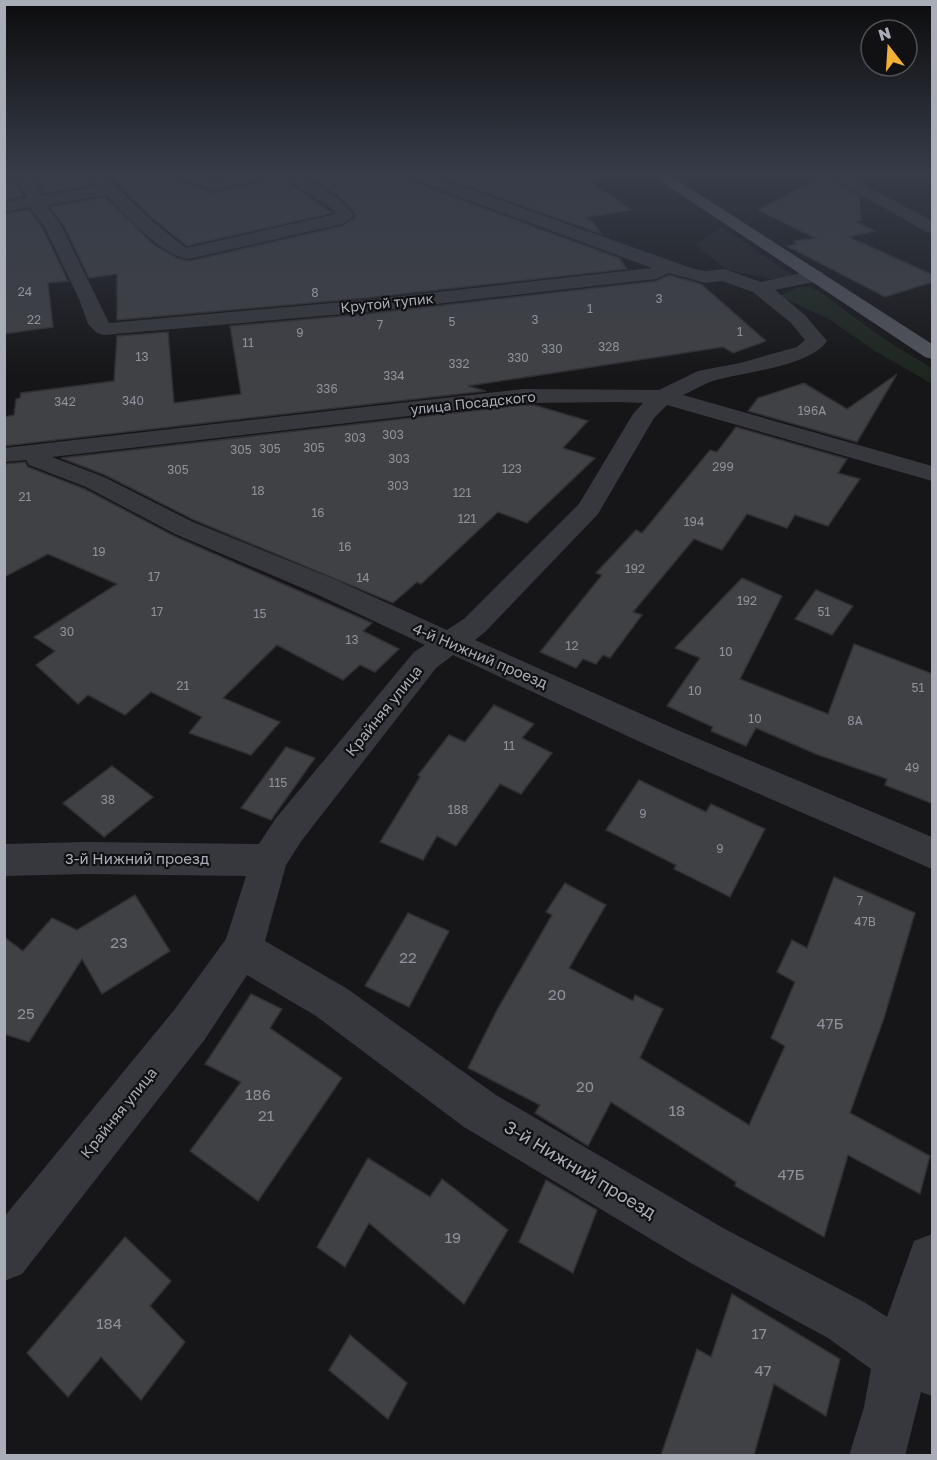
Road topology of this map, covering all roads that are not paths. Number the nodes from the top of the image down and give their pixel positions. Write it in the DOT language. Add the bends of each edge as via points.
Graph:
graph roads {
  1 [pos="59,240"];
  2 [pos="167,240"];
  3 [pos="249,240"];
  4 [pos="598,240"];
  5 [pos="759,240"];
  6 [pos="667,267"];
  7 [pos="815,276"];
  8 [pos="760,288"];
  9 [pos="933,353"];
  10 [pos="662,397"];
  11 [pos="36,451"];
  12 [pos="4,455"];
  13 [pos="933,474"];
  14 [pos="449,642"];
  15 [pos="933,853"];
  16 [pos="4,860"];
  17 [pos="269,860"];
  18 [pos="243,948"];
  19 [pos="4,1256"];
  20 [pos="933,1259"];
  21 [pos="916,1363"];
  22 [pos="877,1455"];
  1 -- 6 [label="street, Крутой тупик" via="98,324 104,329 366,306 656,273"];
  2 -- 3 [label="street" via="181,253 189,254"];
  4 -- 6 [label="street"];
  5 -- 7 [label="main road"];
  6 -- 8 [label="street" via="706,277 724,275"];
  7 -- 8 [label="street"];
  7 -- 9 [label="main road"];
  8 -- 10 [label="street, Крайняя улица" via="818,341 804,351 706,376"];
  10 -- 11 [label="street, улица Посадского" via="523,396"];
  10 -- 13 [label="street, улица Посадского"];
  10 -- 14 [label="street, Крайняя улица" via="645,414 589,508 476,625"];
  11 -- 12 [label="street, улица Посадского"];
  11 -- 14 [label="street, 4-й Нижний проезд" via="38,460 95,482 184,528"];
  14 -- 15 [label="street, 4-й Нижний проезд"];
  14 -- 17 [label="street, Крайняя улица" via="425,660 289,829"];
  16 -- 17 [label="street, 3-й Нижний проезд"];
  17 -- 18 [label="street, Крайняя улица"];
  18 -- 19 [label="street, Крайняя улица" via="190,1024"];
  18 -- 21 [label="street, 3-й Нижний проезд" via="331,1002 480,1111"];
  20 -- 21 [label="street"];
  21 -- 22 [label="street" via="891,1407"];
}
